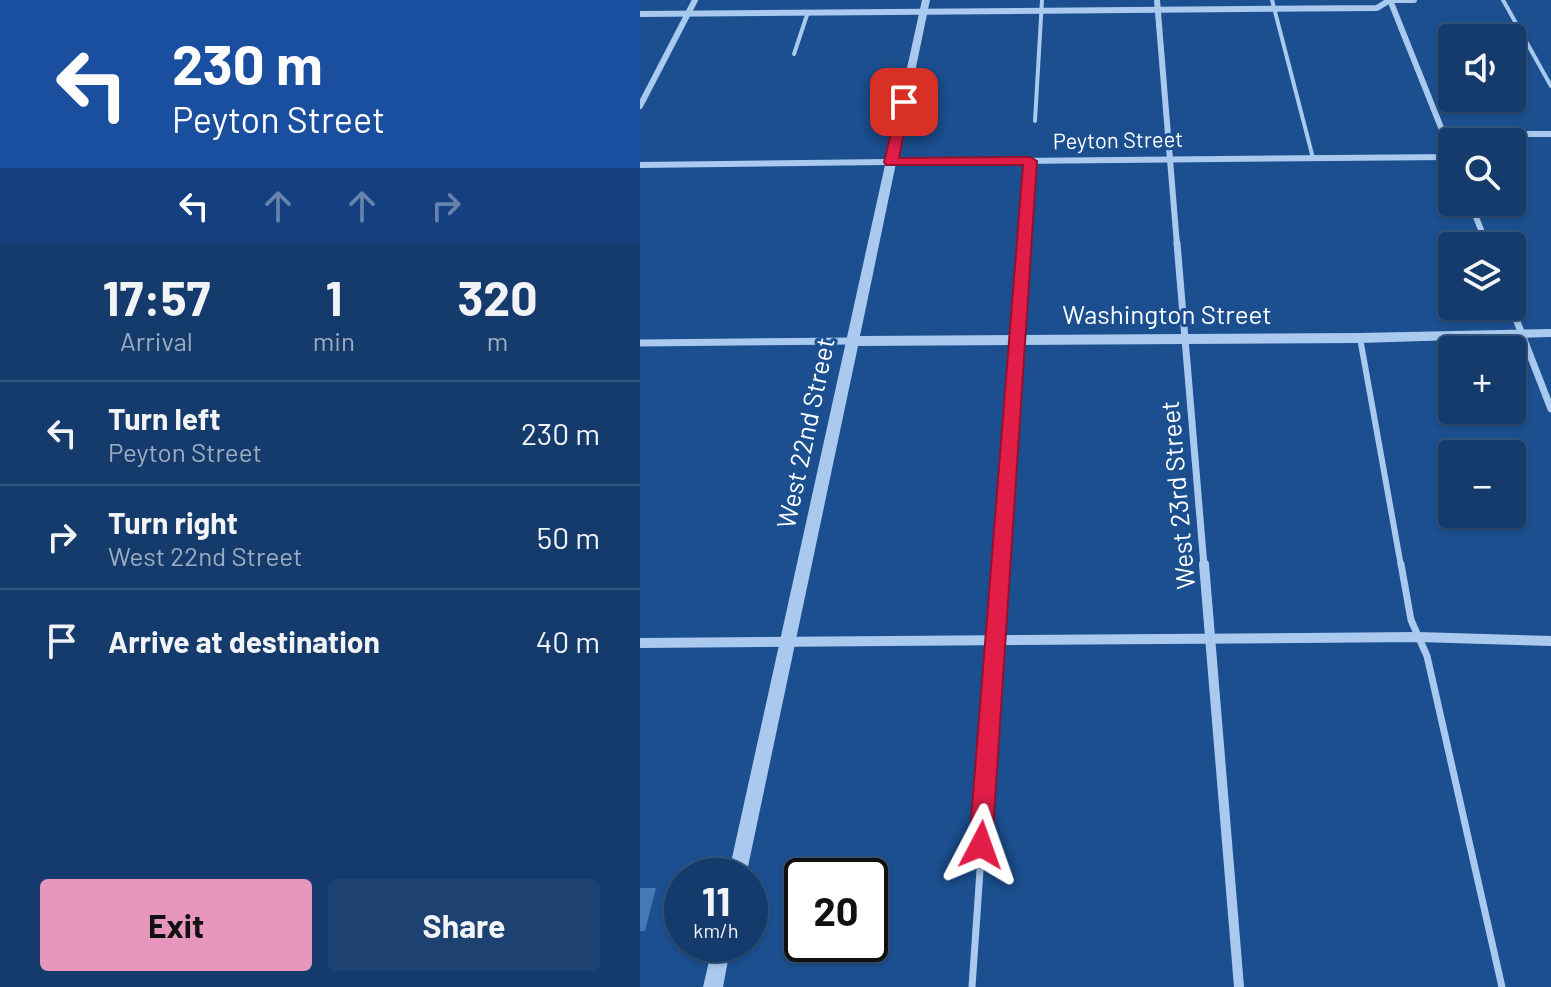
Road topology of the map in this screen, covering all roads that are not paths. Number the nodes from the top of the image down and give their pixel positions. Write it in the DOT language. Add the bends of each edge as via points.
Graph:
graph roads {
  1 [pos="695,0"];
  2 [pos="1042,0"];
  3 [pos="1390,0"];
  4 [pos="1414,0"];
  5 [pos="1503,0"];
  6 [pos="1158,4"];
  7 [pos="1272,4"];
  8 [pos="924,6"];
  9 [pos="1042,10"];
  10 [pos="808,12"];
  11 [pos="640,14"];
  12 [pos="689,14"];
  13 [pos="794,54"];
  14 [pos="1551,86"];
  15 [pos="640,106"];
  16 [pos="1035,121"];
  17 [pos="1442,128"];
  18 [pos="1526,134"];
  19 [pos="1551,134"];
  20 [pos="1438,156"];
  21 [pos="1313,158"];
  22 [pos="1171,160"];
  23 [pos="1030,161"];
  24 [pos="891,162"];
  25 [pos="640,165"];
  26 [pos="1516,320"];
  27 [pos="1551,333"];
  28 [pos="1521,334"];
  29 [pos="1360,338"];
  30 [pos="1185,339"];
  31 [pos="1018,340"];
  32 [pos="852,341"];
  33 [pos="640,343"];
  34 [pos="1551,409"];
  35 [pos="1418,637"];
  36 [pos="1210,638"];
  37 [pos="995,640"];
  38 [pos="1551,641"];
  39 [pos="787,642"];
  40 [pos="640,643"];
  41 [pos="741,858"];
  42 [pos="718,962"];
  43 [pos="713,987"];
  44 [pos="972,987"];
  45 [pos="1239,987"];
  46 [pos="1502,987"];
  1 -- 12 [label="street"];
  2 -- 9 [label="lane"];
  3 -- 4 [label="street"];
  3 -- 7 [label="street" via="1377,8"];
  3 -- 17 [label="street"];
  5 -- 14 [label="lane"];
  6 -- 7 [label="street"];
  6 -- 9 [label="street"];
  6 -- 22 [label="street, West 23rd Street"];
  7 -- 21 [label="lane"];
  8 -- 9 [label="street"];
  8 -- 10 [label="street"];
  8 -- 24 [label="street, West 22nd Street"];
  9 -- 16 [label="lane"];
  10 -- 12 [label="street"];
  10 -- 13 [label="lane"];
  11 -- 12 [label="street"];
  12 -- 15 [label="street"];
  18 -- 19 [label="street"];
  20 -- 21 [label="street, Peyton Street"];
  21 -- 22 [label="street, Peyton Street"];
  22 -- 23 [label="street, Peyton Street"];
  22 -- 30 [label="street, West 23rd Street"];
  23 -- 24 [label="street, Peyton Street"];
  23 -- 31 [label="lane"];
  24 -- 25 [label="street, Peyton Street"];
  24 -- 32 [label="street, West 22nd Street"];
  26 -- 28 [label="street"];
  27 -- 28 [label="street, Washington Street"];
  28 -- 29 [label="street, Washington Street"];
  28 -- 34 [label="street"];
  29 -- 30 [label="street, Washington Street"];
  29 -- 35 [label="lane"];
  30 -- 31 [label="street, Washington Street"];
  30 -- 36 [label="street, West 23rd Street"];
  31 -- 32 [label="street, Washington Street"];
  31 -- 37 [label="lane"];
  32 -- 33 [label="street, Washington Street"];
  32 -- 39 [label="street, West 22nd Street"];
  35 -- 36 [label="street"];
  35 -- 38 [label="street"];
  35 -- 46 [label="lane" via="1427,656"];
  36 -- 37 [label="street"];
  36 -- 45 [label="street, West 23rd Street"];
  37 -- 39 [label="street"];
  37 -- 44 [label="lane"];
  39 -- 40 [label="street"];
  39 -- 41 [label="street, West 22nd Street"];
  42 -- 43 [label="street"];
}
